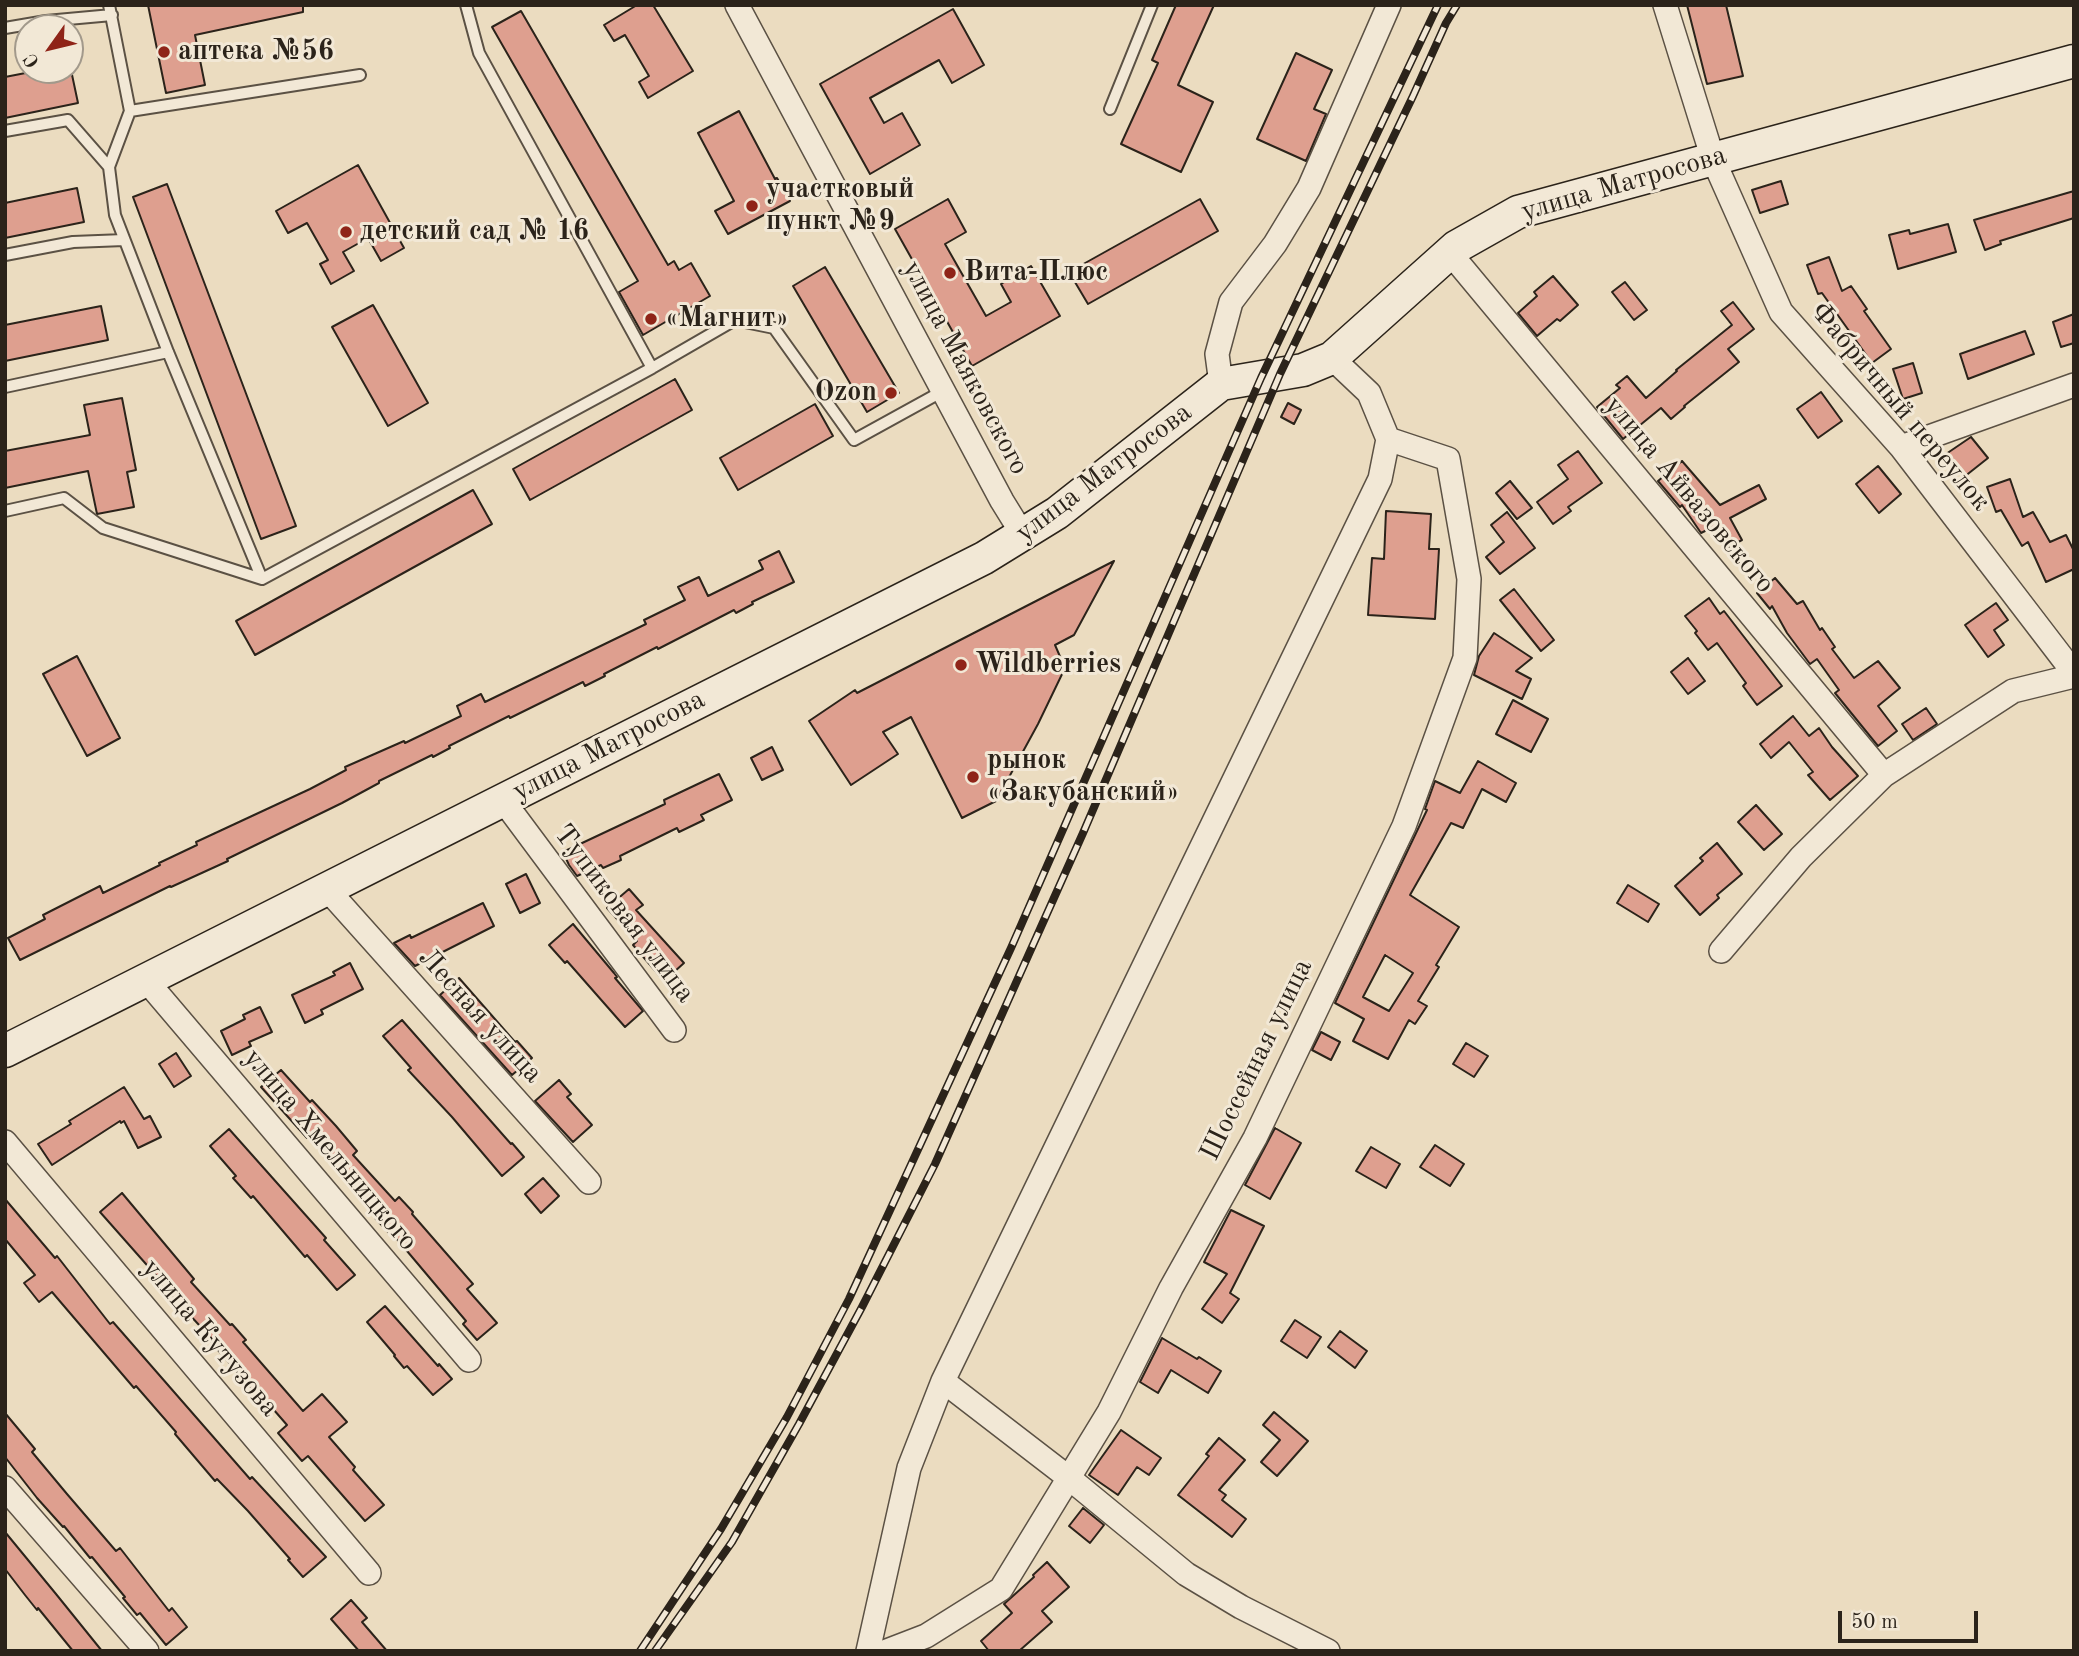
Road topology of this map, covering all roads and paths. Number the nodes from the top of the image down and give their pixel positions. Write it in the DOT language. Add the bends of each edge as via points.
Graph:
graph roads {
  1 [pos="466,5"];
  2 [pos="737,5"];
  3 [pos="1152,5"];
  4 [pos="1389,5"];
  5 [pos="1665,5"];
  6 [pos="111,10"];
  7 [pos="5,28"];
  8 [pos="2074,61"];
  9 [pos="360,75"];
  10 [pos="1110,109"];
  11 [pos="131,111"];
  12 [pos="5,131"];
  13 [pos="1713,159"];
  14 [pos="109,167"];
  15 [pos="124,240"];
  16 [pos="1450,253"];
  17 [pos="5,255"];
  18 [pos="168,352"];
  19 [pos="1332,358"];
  20 [pos="652,368"];
  21 [pos="1221,384"];
  22 [pos="2074,385"];
  23 [pos="5,387"];
  24 [pos="943,391"];
  25 [pos="1388,439"];
  26 [pos="1901,447"];
  27 [pos="5,510"];
  28 [pos="1023,535"];
  29 [pos="262,579"];
  30 [pos="2074,675"];
  31 [pos="1884,775"];
  32 [pos="502,799"];
  33 [pos="327,889"];
  34 [pos="1721,951"];
  35 [pos="145,979"];
  36 [pos="674,1030"];
  37 [pos="5,1051"];
  38 [pos="5,1142"];
  39 [pos="589,1182"];
  40 [pos="469,1360"];
  41 [pos="943,1381"];
  42 [pos="1069,1478"];
  43 [pos="5,1488"];
  44 [pos="369,1573"];
  45 [pos="147,1651"];
  46 [pos="868,1651"];
  47 [pos="887,1651"];
  48 [pos="1328,1651"];
  1 -- 20 [label="lane" via="479,53"];
  2 -- 24 [label="street, улица Маяковского"];
  3 -- 10 [label="lane"];
  4 -- 21 [label="street" via="1309,188 1275,244 1231,302 1217,354"];
  5 -- 13 [label="street, Фабричный переулок"];
  6 -- 7 [label="lane"];
  6 -- 11 [label="lane"];
  8 -- 13 [label="main road, улица Матросова"];
  9 -- 11 [label="lane"];
  11 -- 14 [label="lane"];
  12 -- 14 [label="lane" via="68,120"];
  13 -- 16 [label="main road, улица Матросова" via="1518,212"];
  13 -- 26 [label="street, Фабричный переулок" via="1781,312"];
  14 -- 15 [label="lane" via="115,215"];
  15 -- 17 [label="lane" via="73,242"];
  15 -- 18 [label="lane"];
  16 -- 19 [label="main road, улица Матросова"];
  16 -- 31 [label="street, улица Айвазовского"];
  18 -- 23 [label="lane"];
  18 -- 29 [label="lane"];
  19 -- 21 [label="main road, улица Матросова" via="1303,370"];
  19 -- 25 [label="street" via="1369,393"];
  20 -- 24 [label="lane" via="735,320 774,328 854,440"];
  20 -- 29 [label="lane"];
  21 -- 28 [label="main road, улица Матросова"];
  22 -- 26 [label="street"];
  24 -- 28 [label="street, улица Маяковского"];
  25 -- 41 [label="street" via="1380,479"];
  25 -- 42 [label="street, Шоссейная улица" via="1448,459 1469,579 1465,658 1404,826 1255,1138"];
  26 -- 30 [label="street, Фабричный переулок"];
  27 -- 29 [label="lane" via="64,499 103,528"];
  28 -- 32 [label="main road, улица Матросова"];
  30 -- 31 [label="street, Фабричный переулок" via="2013,691"];
  31 -- 34 [label="street, Фабричный переулок" via="1801,857"];
  32 -- 33 [label="main road, улица Матросова"];
  32 -- 36 [label="street, Тупиковая улица"];
  33 -- 35 [label="main road, улица Матросова"];
  33 -- 39 [label="street, Лесная улица"];
  35 -- 37 [label="main road, улица Матросова"];
  35 -- 40 [label="street, улица Хмельницкого"];
  38 -- 44 [label="street, улица Кутузова"];
  41 -- 42 [label="street"];
  41 -- 46 [label="street" via="909,1468"];
  42 -- 47 [label="street, Шоссейная улица" via="1001,1589 926,1636"];
  42 -- 48 [label="street" via="1186,1574"];
  43 -- 45 [label="street"];
}
